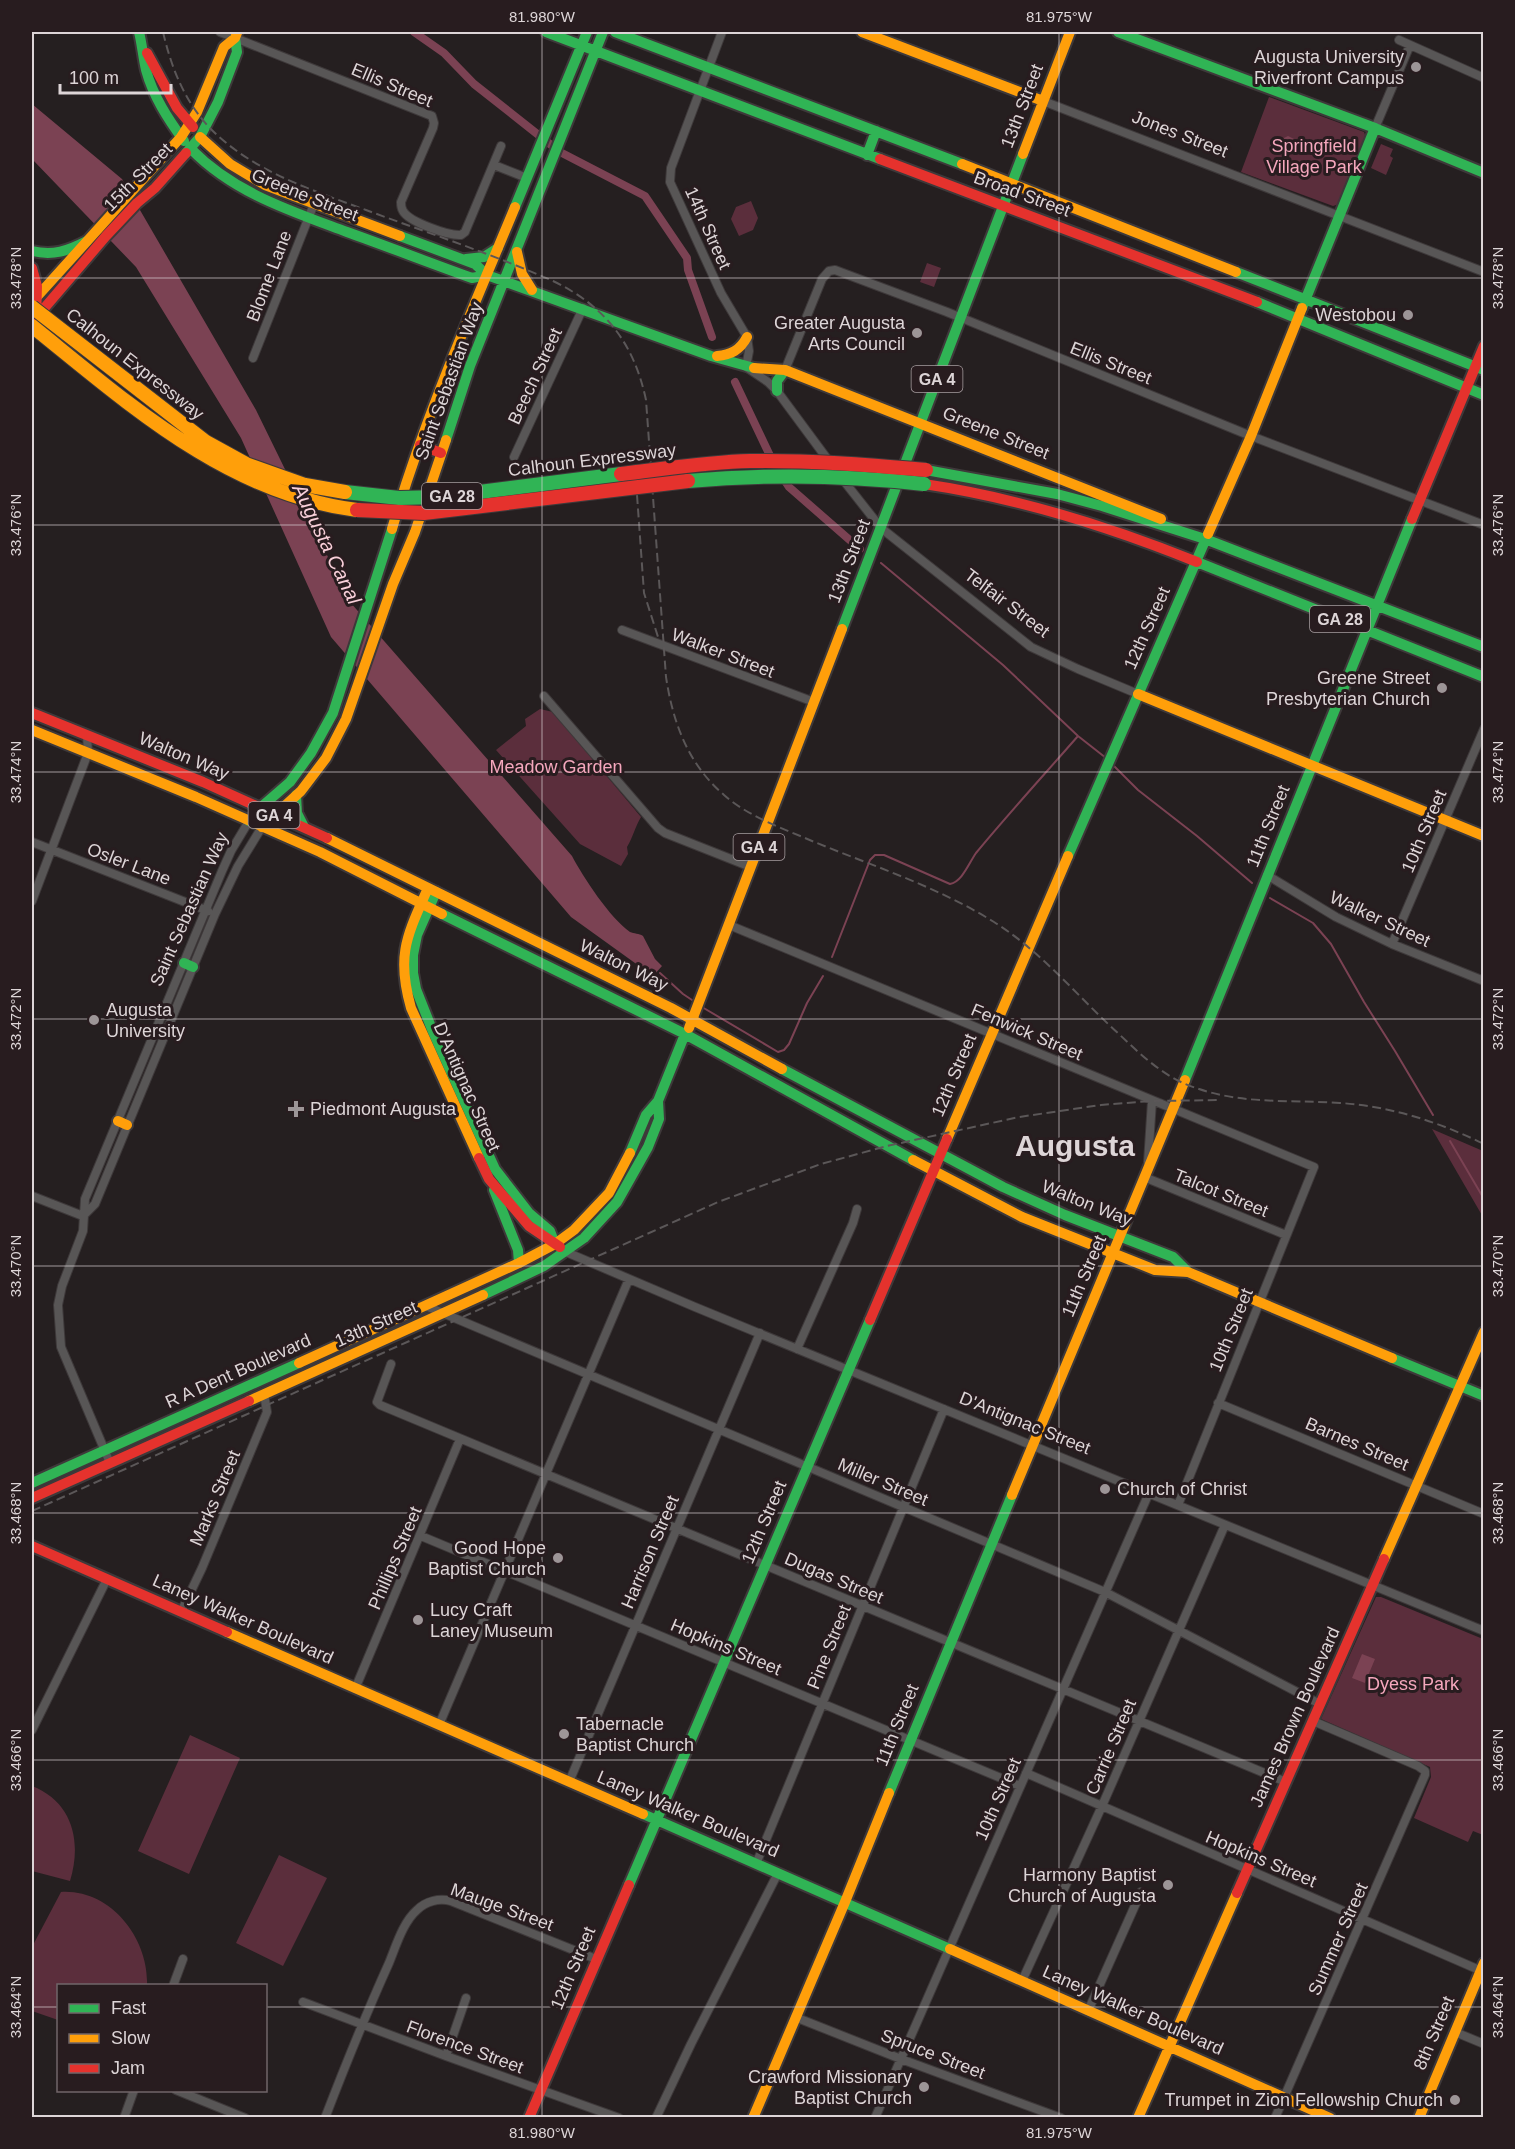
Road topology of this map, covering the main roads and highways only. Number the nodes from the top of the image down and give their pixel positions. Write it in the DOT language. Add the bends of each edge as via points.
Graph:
graph roads {
  1 [pos="139,32"];
  2 [pos="546,32"];
  3 [pos="587,32"];
  4 [pos="603,32"];
  5 [pos="615,32"];
  6 [pos="862,32"];
  7 [pos="1070,32"];
  8 [pos="1118,32"];
  9 [pos="236,35"];
  10 [pos="588,48"];
  11 [pos="144,49"];
  12 [pos="1043,101"];
  13 [pos="190,123"];
  14 [pos="1375,128"];
  15 [pos="876,131"];
  16 [pos="181,136"];
  17 [pos="200,136"];
  18 [pos="191,149"];
  19 [pos="867,155"];
  20 [pos="1484,173"];
  21 [pos="1011,183"];
  22 [pos="134,198"];
  23 [pos="1003,206"];
  24 [pos="311,211"];
  25 [pos="102,232"];
  26 [pos="87,241"];
  27 [pos="498,248"];
  28 [pos="517,249"];
  29 [pos="1174,249"];
  30 [pos="32,251"];
  31 [pos="461,258"];
  32 [pos="1167,267"];
  33 [pos="32,268"];
  34 [pos="488,274"];
  35 [pos="504,280"];
  36 [pos="532,290"];
  37 [pos="1305,300"];
  38 [pos="33,313"];
  39 [pos="1297,317"];
  40 [pos="747,337"];
  41 [pos="1484,346"];
  42 [pos="711,356"];
  43 [pos="1479,368"];
  44 [pos="785,370"];
  45 [pos="1467,388"];
  46 [pos="777,391"];
  47 [pos="1484,395"];
  48 [pos="920,422"];
  49 [pos="420,445"];
  50 [pos="441,453"];
  51 [pos="925,477"];
  52 [pos="1205,539"];
  53 [pos="1197,562"];
  54 [pos="1378,606"];
  55 [pos="1368,630"];
  56 [pos="1484,648"];
  57 [pos="1484,678"];
  58 [pos="1138,694"];
  59 [pos="32,713"];
  60 [pos="32,730"];
  61 [pos="138,755"];
  62 [pos="1312,767"];
  63 [pos="131,771"];
  64 [pos="296,789"];
  65 [pos="260,808"];
  66 [pos="274,814"];
  67 [pos="256,824"];
  68 [pos="304,828"];
  69 [pos="1484,836"];
  70 [pos="432,890"];
  71 [pos="425,906"];
  72 [pos="694,1016"];
  73 [pos="685,1034"];
  74 [pos="940,1154"];
  75 [pos="933,1171"];
  76 [pos="489,1179"];
  77 [pos="1120,1236"];
  78 [pos="561,1248"];
  79 [pos="1113,1254"];
  80 [pos="519,1263"];
  81 [pos="1188,1272"];
  82 [pos="1484,1332"];
  83 [pos="1460,1386"];
  84 [pos="1484,1396"];
  85 [pos="107,1456"];
  86 [pos="32,1483"];
  87 [pos="32,1498"];
  88 [pos="32,1546"];
  89 [pos="657,1820"];
  90 [pos="845,1902"];
  91 [pos="1482,1969"];
  92 [pos="1170,2046"];
  93 [pos="529,2118"];
  94 [pos="753,2118"];
  95 [pos="1138,2118"];
  96 [pos="1330,2118"];
  97 [pos="1419,2118"];
  1 -- 11 [label="main road, Greene Street"];
  2 -- 10 [label="main road, Broad Street"];
  3 -- 10 [label="main road, Saint Sebastian Way"];
  4 -- 10 [label="main road, Saint Sebastian Way"];
  5 -- 15 [label="main road, Broad Street"];
  6 -- 12 [label="main road, Jones Street"];
  7 -- 12 [label="main road, 13th Street"];
  8 -- 14 [label="main road"];
  9 -- 13 [label="main road, 15th Street" via="224,46"];
  9 -- 17 [label="main road, 15th Street" via="237,52"];
  10 -- 19 [label="main road, Broad Street"];
  10 -- 27 [label="main road, Saint Sebastian Way" via="550,123"];
  10 -- 28 [label="main road, Saint Sebastian Way" via="562,131"];
  11 -- 13 [label="main road, Greene Street" via="177,108"];
  11 -- 16 [label="main road, Greene Street" via="155,93"];
  12 -- 21 [label="main road, 13th Street"];
  13 -- 16 [label="main road, 15th Street"];
  13 -- 17 [label="main road, Greene Street"];
  14 -- 20 [label="main road"];
  14 -- 37 [label="main road, 12th Street"];
  15 -- 19 [label="main road"];
  15 -- 21 [label="main road, Broad Street"];
  16 -- 18 [label="main road, Greene Street"];
  16 -- 22 [label="main road, 15th Street"];
  17 -- 18 [label="main road, 15th Street"];
  17 -- 24 [label="main road, Greene Street" via="240,172"];
  18 -- 22 [label="main road, 15th Street" via="155,188"];
  18 -- 24 [label="main road, Greene Street" via="218,173 253,195"];
  19 -- 23 [label="main road, Broad Street"];
  21 -- 23 [label="main road, 13th Street"];
  21 -- 29 [label="main road, Broad Street"];
  22 -- 25 [label="main road, 15th Street"];
  23 -- 32 [label="main road, Broad Street"];
  23 -- 48 [label="main road, 13th Street / GA 4"];
  24 -- 31 [label="main road, Greene Street"];
  24 -- 34 [label="main road, Greene Street" via="472,278"];
  25 -- 26 [label="main road, 15th Street"];
  25 -- 38 [label="main road, 15th Street"];
  26 -- 30 [label="main road" via="58,254"];
  26 -- 38 [label="main road, 15th Street"];
  27 -- 31 [label="main road" via="481,258"];
  27 -- 34 [label="main road, Saint Sebastian Way"];
  28 -- 35 [label="main road, Saint Sebastian Way"];
  28 -- 36 [label="main road" via="522,274"];
  29 -- 32 [label="main road"];
  29 -- 37 [label="main road, Broad Street"];
  31 -- 34 [label="main road, Greene Street"];
  32 -- 39 [label="main road, Broad Street"];
  33 -- 38 [label="main road" via="37,286"];
  34 -- 35 [label="main road, Greene Street"];
  34 -- 49 [label="main road, Saint Sebastian Way"];
  35 -- 36 [label="main road, Greene Street"];
  35 -- 50 [label="main road, Saint Sebastian Way"];
  36 -- 42 [label="main road, Greene Street"];
  37 -- 39 [label="main road, 12th Street"];
  37 -- 43 [label="main road, Broad Street"];
  38 -- 51 [label="main road, Calhoun Expressway / GA 28, bridge" via="206,442 246,464 305,485 358,495 440,497 750,461 858,464"];
  38 -- 51 [label="main road, Calhoun Expressway / GA 28, bridge" via="160,425 201,453 280,492 329,505 391,514 424,513 746,476"];
  39 -- 45 [label="main road, Broad Street"];
  39 -- 52 [label="main road, 12th Street" via="1251,436"];
  40 -- 42 [label="main road" via="733,354"];
  41 -- 43 [label="main road, 11th Street"];
  42 -- 44 [label="main road, Greene Street" via="746,366"];
  43 -- 45 [label="main road, 11th Street"];
  44 -- 46 [label="main road" via="777,381"];
  44 -- 48 [label="main road, Greene Street"];
  45 -- 47 [label="main road, Broad Street"];
  45 -- 54 [label="main road, 11th Street"];
  48 -- 52 [label="main road, Greene Street"];
  48 -- 72 [label="main road, 13th Street / GA 4"];
  49 -- 50 [label="main road"];
  49 -- 64 [label="main road, Saint Sebastian Way, bridge" via="333,712"];
  50 -- 64 [label="main road, Saint Sebastian Way, bridge" via="346,719 326,758"];
  51 -- 52 [label="main road, Calhoun Expressway / GA 28" via="1056,494"];
  51 -- 53 [label="main road, Calhoun Expressway / GA 28" via="1096,523"];
  52 -- 53 [label="main road, 12th Street"];
  52 -- 54 [label="main road, Greene Street / GA 28"];
  53 -- 55 [label="main road, GA 28"];
  53 -- 58 [label="main road, 12th Street"];
  54 -- 55 [label="main road, 11th Street"];
  54 -- 56 [label="main road, Greene Street / GA 28"];
  55 -- 57 [label="main road, GA 28"];
  55 -- 62 [label="main road, 11th Street"];
  58 -- 62 [label="main road, Telfair Street"];
  58 -- 74 [label="main road, 12th Street"];
  59 -- 61 [label="main road, Walton Way / GA 4"];
  60 -- 63 [label="main road, Walton Way / GA 4"];
  61 -- 63 [label="main road"];
  61 -- 65 [label="main road, Walton Way / GA 4"];
  62 -- 69 [label="main road, Telfair Street"];
  62 -- 77 [label="main road, 11th Street"];
  63 -- 67 [label="main road, Walton Way / GA 4"];
  64 -- 65 [label="main road, Saint Sebastian Way"];
  64 -- 66 [label="main road, Saint Sebastian Way"];
  64 -- 68 [label="main road" via="297,813"];
  65 -- 66 [label="main road, Walton Way / GA 4"];
  65 -- 67 [label="main road, Saint Sebastian Way"];
  66 -- 67 [label="main road, Saint Sebastian Way"];
  66 -- 68 [label="main road, Walton Way / GA 4"];
  67 -- 71 [label="main road, Walton Way / GA 4"];
  68 -- 70 [label="main road, Walton Way / GA 4"];
  70 -- 71 [label="main road, D'Antignac Street"];
  70 -- 72 [label="main road, Walton Way / GA 4"];
  71 -- 73 [label="main road, Walton Way / GA 4"];
  71 -- 76 [label="main road, D'Antignac Street" via="404,945 407,995"];
  71 -- 78 [label="main road, D'Antignac Street" via="413,955 418,995 495,1169"];
  72 -- 73 [label="main road, 13th Street / GA 4"];
  72 -- 74 [label="main road, Walton Way"];
  73 -- 75 [label="main road, Walton Way"];
  73 -- 78 [label="main road, 13th Street" via="658,1101 646,1115 609,1193"];
  74 -- 75 [label="main road, 12th Street"];
  74 -- 77 [label="main road, Walton Way" via="1043,1205"];
  75 -- 79 [label="main road, Walton Way" via="1022,1217"];
  75 -- 89 [label="main road, 12th Street"];
  76 -- 78 [label="main road, D'Antignac Street" via="529,1226"];
  76 -- 80 [label="main road" via="518,1250"];
  77 -- 79 [label="main road, 11th Street"];
  77 -- 81 [label="main road, Walton Way" via="1173,1257"];
  78 -- 80 [label="main road, R A Dent Boulevard"];
  78 -- 85 [label="main road, 13th Street" via="544,1266 520,1279 264,1394"];
  79 -- 81 [label="main road, Walton Way" via="1155,1270"];
  79 -- 90 [label="main road, 11th Street"];
  80 -- 85 [label="main road, R A Dent Boulevard"];
  81 -- 83 [label="main road, Walton Way"];
  82 -- 83 [label="main road, James Brown Boulevard"];
  83 -- 84 [label="main road, Walton Way"];
  83 -- 92 [label="main road, James Brown Boulevard"];
  85 -- 86 [label="main road, R A Dent Boulevard"];
  85 -- 87 [label="main road, 13th Street"];
  88 -- 89 [label="main road, Laney Walker Boulevard"];
  89 -- 90 [label="main road, Laney Walker Boulevard"];
  89 -- 93 [label="main road, 12th Street"];
  90 -- 92 [label="main road, Laney Walker Boulevard"];
  90 -- 94 [label="main road, 11th Street"];
  91 -- 97 [label="main road, 8th Street"];
  92 -- 95 [label="main road, James Brown Boulevard"];
  92 -- 96 [label="main road, Laney Walker Boulevard"];
}
